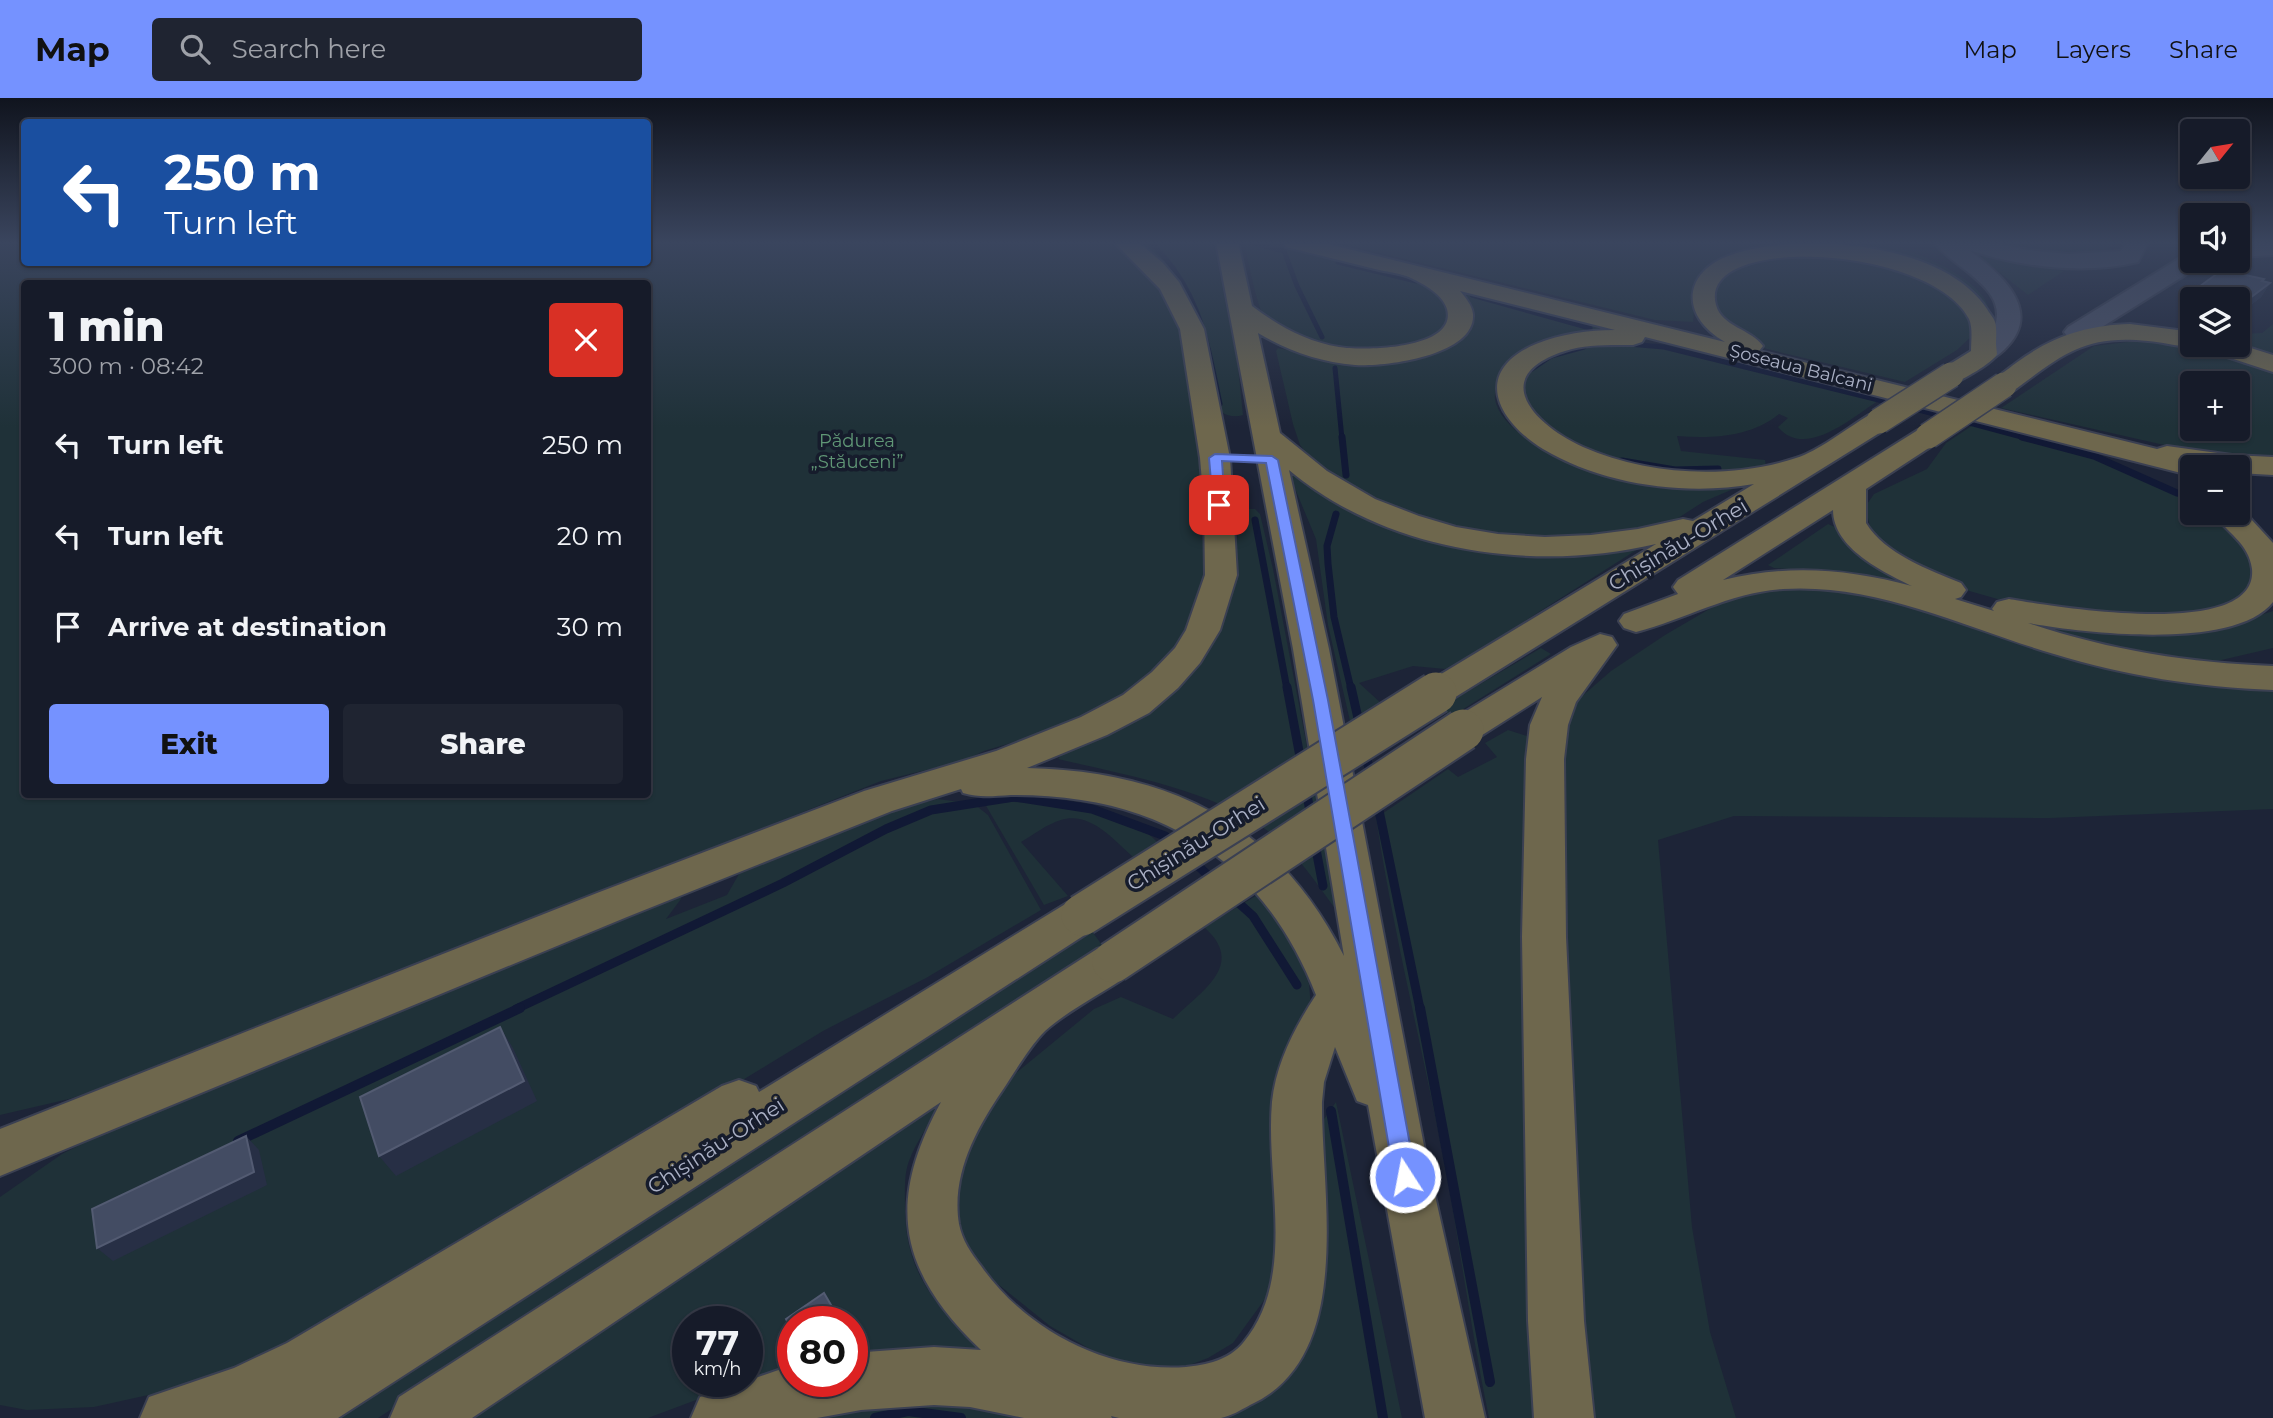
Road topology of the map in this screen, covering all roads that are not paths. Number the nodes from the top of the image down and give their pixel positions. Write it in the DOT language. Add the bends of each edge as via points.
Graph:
graph roads {
  1 [pos="1179,304"];
  2 [pos="1241,304"];
  3 [pos="1458,304"];
  4 [pos="1545,304"];
  5 [pos="1702,304"];
  6 [pos="1973,304"];
  7 [pos="2007,304"];
  8 [pos="2100,304"];
  9 [pos="2126,304"];
  10 [pos="1242,310"];
  11 [pos="2071,338"];
  12 [pos="2180,338"];
  13 [pos="1704,344"];
  14 [pos="1984,354"];
  15 [pos="2250,356"];
  16 [pos="2273,364"];
  17 [pos="1821,374"];
  18 [pos="2063,435"];
  19 [pos="2115,448"];
  20 [pos="1248,454"];
  21 [pos="2180,464"];
  22 [pos="1808,465"];
  23 [pos="2273,466"];
  24 [pos="2250,482"];
  25 [pos="2180,484"];
  26 [pos="1851,485"];
  27 [pos="2273,488"];
  28 [pos="1723,517"];
  29 [pos="2241,525"];
  30 [pos="1618,633"];
  31 [pos="2273,678"];
  32 [pos="930,786"];
  33 [pos="1353,978"];
  34 [pos="915,1019"];
  35 [pos="1026,1021"];
  36 [pos="65,1128"];
  37 [pos="0,1153"];
  38 [pos="0,1174"];
  39 [pos="170,1418"];
  40 [pos="285,1418"];
  41 [pos="420,1418"];
  42 [pos="721,1418"];
  43 [pos="1083,1418"];
  44 [pos="1455,1418"];
  45 [pos="1564,1418"];
  1 -- 20 [label="highway"];
  2 -- 10 [label="highway"];
  3 -- 10 [label="highway" via="1458,324 1434,345 1407,354 1363,357 1313,350 1279,336"];
  4 -- 13 [label="highway, Șoseaua Balcani"];
  5 -- 17 [label="highway" via="1720,330"];
  6 -- 14 [label="highway" via="1984,322"];
  7 -- 14 [label="main road, Chișinău-Orhei" via="2007,329"];
  8 -- 11 [label="main road, Chișinău-Orhei"];
  9 -- 11 [label="main road"];
  10 -- 20 [label="highway"];
  11 -- 12 [label="highway" via="2117,331"];
  11 -- 26 [label="highway, Chișinău-Orhei, bridge"];
  13 -- 17 [label="highway, Șoseaua Balcani"];
  13 -- 22 [label="highway" via="1616,337 1565,344 1519,365 1512,375 1509,396 1523,420 1548,440 1587,459 1633,471 1739,478"];
  14 -- 22 [label="highway, Chișinău-Orhei, bridge"];
  15 -- 16 [label="highway"];
  17 -- 18 [label="highway, Șoseaua Balcani"];
  18 -- 19 [label="highway"];
  18 -- 25 [label="highway"];
  19 -- 21 [label="highway"];
  19 -- 23 [label="highway"];
  20 -- 28 [label="highway" via="1321,481 1370,508 1475,540 1547,548 1588,547 1664,534"];
  20 -- 32 [label="highway" via="1214,602 1188,655 1165,680 1136,704 1094,726"];
  20 -- 33 [label="highway" via="1311,649"];
  22 -- 28 [label="highway, Chișinău-Orhei"];
  24 -- 27 [label="highway"];
  26 -- 29 [label="highway" via="1849,522 1874,549 1915,575 2001,607 2086,619 2187,622 2230,615 2256,601 2269,575 2264,556"];
  26 -- 30 [label="highway, Chișinău-Orhei"];
  28 -- 34 [label="highway, Chișinău-Orhei, bridge"];
  30 -- 31 [label="highway" via="1733,587 1786,579 1823,580 1870,586 2107,658 2162,669"];
  30 -- 35 [label="highway, Chișinău-Orhei, bridge" via="1463,730"];
  30 -- 45 [label="highway" via="1559,699 1549,725 1545,760 1544,936 1556,1321"];
  32 -- 33 [label="highway" via="1084,785 1201,825 1240,849 1282,892 1311,937"];
  32 -- 36 [label="highway" via="878,801 638,895"];
  33 -- 35 [label="highway" via="1321,1027 1297,1100 1300,1258 1293,1308 1262,1366 1204,1396 1155,1397 1077,1377 1046,1363 987,1318 941,1253 932,1218 934,1187 947,1135"];
  33 -- 44 [label="highway" via="1399,1151"];
  34 -- 39 [label="highway" via="789,1074 738,1102 307,1363 265,1385"];
  34 -- 40 [label="highway, Chișinău-Orhei"];
  35 -- 41 [label="highway, Chișinău-Orhei"];
  36 -- 37 [label="highway"];
  36 -- 38 [label="highway"];
  42 -- 43 [label="highway" via="821,1388 879,1378 958,1376 1007,1383"];
}
